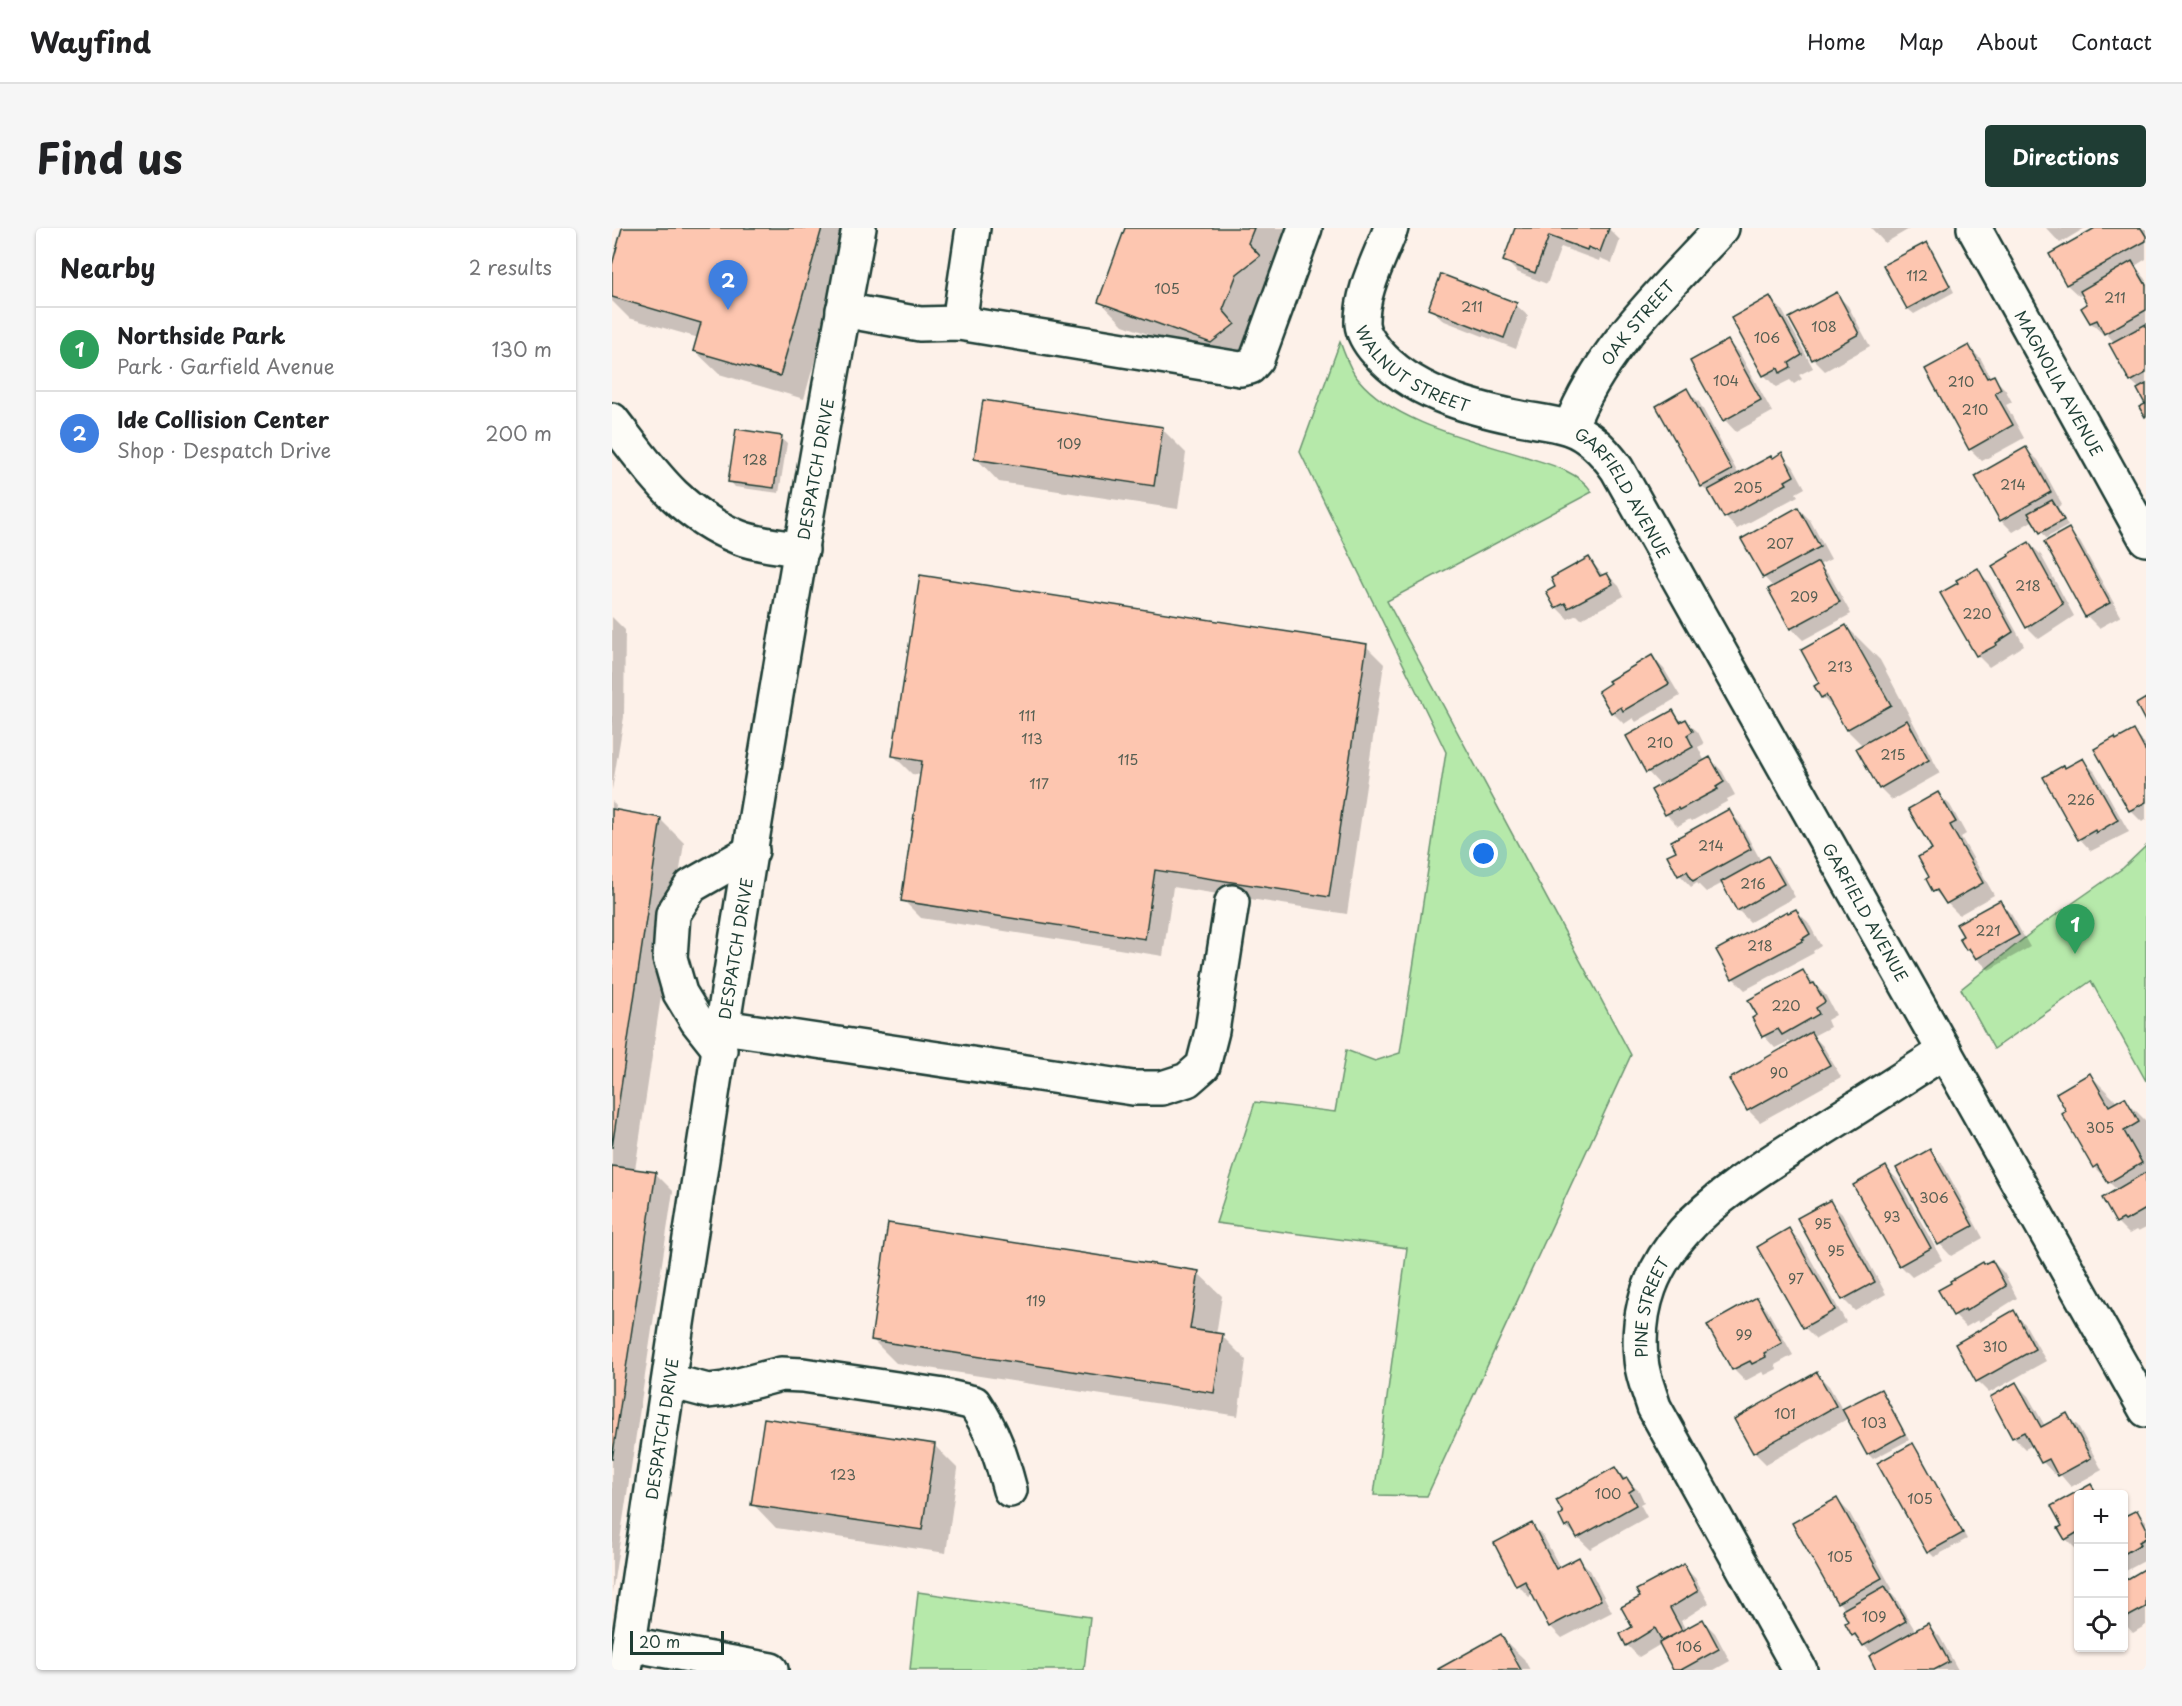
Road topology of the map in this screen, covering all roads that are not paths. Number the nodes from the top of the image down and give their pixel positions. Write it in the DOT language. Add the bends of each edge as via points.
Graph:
graph roads {
  1 [pos="858,228"];
  2 [pos="973,228"];
  3 [pos="1305,228"];
  4 [pos="1391,228"];
  5 [pos="1722,228"];
  6 [pos="1974,228"];
  7 [pos="843,310"];
  8 [pos="959,323"];
  9 [pos="612,420"];
  10 [pos="1570,428"];
  11 [pos="2146,539"];
  12 [pos="802,550"];
  13 [pos="752,851"];
  14 [pos="1232,902"];
  15 [pos="722,1039"];
  16 [pos="1945,1051"];
  17 [pos="670,1381"];
  18 [pos="2146,1410"];
  19 [pos="1010,1490"];
  20 [pos="627,1657"];
  21 [pos="760,1669"];
  22 [pos="1800,1670"];
  1 -- 7 [label="street, DESPATCH DRIVE"];
  2 -- 8 [label="street"];
  3 -- 8 [label="street" via="1257,359 1250,367 1240,369"];
  4 -- 10 [label="street, WALNUT STREET" via="1363,308 1362,327 1383,360 1403,375 1456,401"];
  5 -- 10 [label="street, OAK STREET" via="1621,339 1593,379"];
  6 -- 11 [label="street, MAGNOLIA AVENUE"];
  7 -- 8 [label="street" via="920,324"];
  7 -- 12 [label="street, DESPATCH DRIVE"];
  9 -- 12 [label="street" via="663,487 704,521 741,538"];
  10 -- 16 [label="street, GARFIELD AVENUE" via="1604,451 1629,487"];
  12 -- 13 [label="street, DESPATCH DRIVE"];
  13 -- 15 [label="street, DESPATCH DRIVE"];
  13 -- 15 [label="street" via="691,886 673,914 670,958 680,993 697,1021"];
  14 -- 15 [label="street" via="1203,1066 1187,1080 1162,1088 1133,1088"];
  15 -- 17 [label="street, DESPATCH DRIVE"];
  16 -- 18 [label="street, GARFIELD AVENUE"];
  16 -- 22 [label="street, PINE STREET" via="1757,1171 1699,1214 1663,1258 1642,1307 1641,1360 1654,1407"];
  17 -- 19 [label="street" via="708,1391 781,1374 802,1375 974,1403 989,1425"];
  17 -- 20 [label="street, DESPATCH DRIVE"];
  20 -- 21 [label="street"];
}
